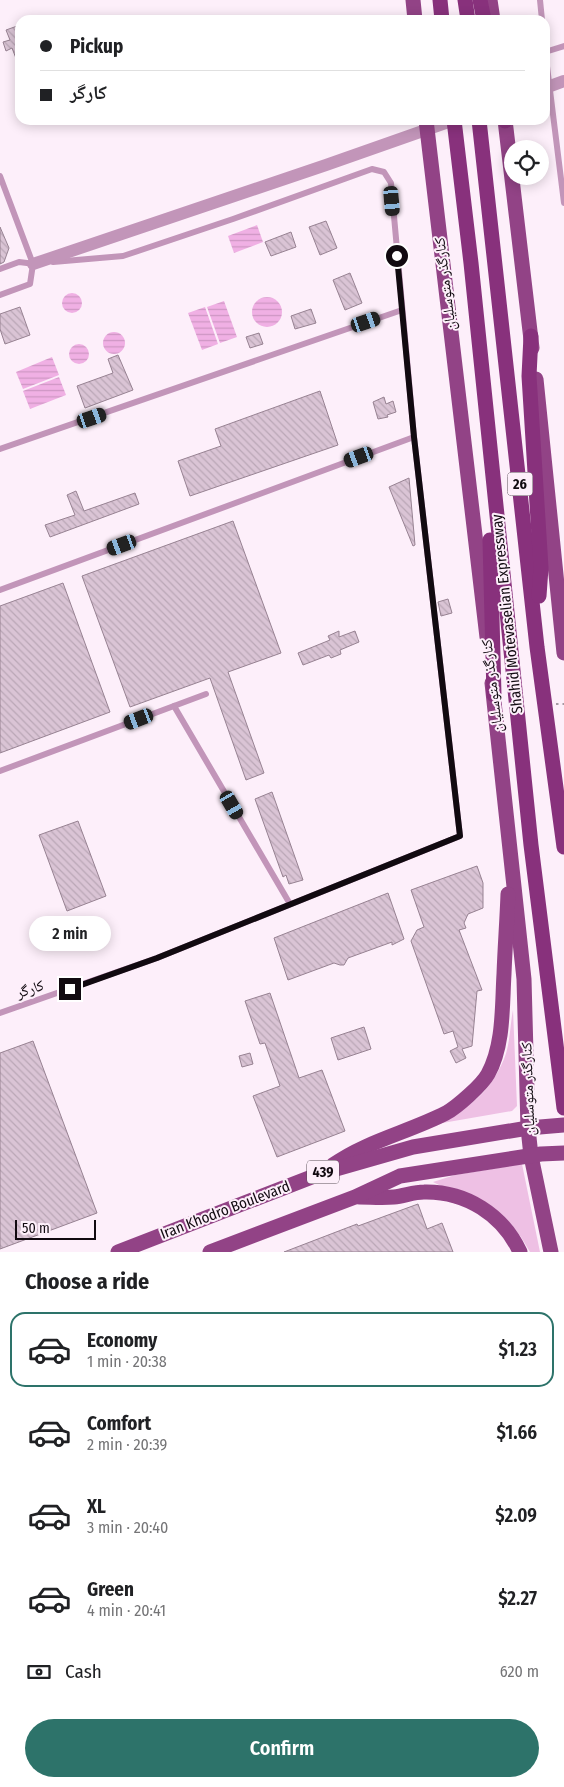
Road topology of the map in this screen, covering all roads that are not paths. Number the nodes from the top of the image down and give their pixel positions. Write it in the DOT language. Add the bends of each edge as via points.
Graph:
graph roads {
  1 [pos="412,0"];
  2 [pos="440,0"];
  3 [pos="466,0"];
  4 [pos="480,0"];
  5 [pos="490,0"];
  6 [pos="540,0"];
  7 [pos="414,15"];
  8 [pos="442,15"];
  9 [pos="468,15"];
  10 [pos="483,15"];
  11 [pos="492,15"];
  12 [pos="542,15"];
  13 [pos="564,46"];
  14 [pos="550,50"];
  15 [pos="564,81"];
  16 [pos="550,86"];
  17 [pos="550,91"];
  18 [pos="427,125"];
  19 [pos="440,125"];
  20 [pos="455,125"];
  21 [pos="480,125"];
  22 [pos="506,125"];
  23 [pos="0,176"];
  24 [pos="564,203"];
  25 [pos="33,264"];
  26 [pos="0,269"];
  27 [pos="0,295"];
  28 [pos="402,310"];
  29 [pos="531,336"];
  30 [pos="488,434"];
  31 [pos="414,437"];
  32 [pos="0,450"];
  33 [pos="0,590"];
  34 [pos="537,647"];
  35 [pos="564,653"];
  36 [pos="206,694"];
  37 [pos="494,695"];
  38 [pos="174,706"];
  39 [pos="0,771"];
  40 [pos="564,847"];
  41 [pos="511,850"];
  42 [pos="290,904"];
  43 [pos="0,1013"];
  44 [pos="564,1108"];
  45 [pos="564,1125"];
  46 [pos="533,1128"];
  47 [pos="564,1153"];
  48 [pos="536,1155"];
  49 [pos="322,1173"];
  50 [pos="355,1197"];
  51 [pos="118,1252"];
  52 [pos="210,1252"];
  53 [pos="520,1252"];
  54 [pos="551,1252"];
  1 -- 7 [label="main road"];
  2 -- 8 [label="highway"];
  3 -- 9 [label="highway"];
  4 -- 10 [label="highway"];
  5 -- 11 [label="main road"];
  6 -- 12 [label="lane"];
  13 -- 14 [label="lane"];
  15 -- 16 [label="street"];
  17 -- 24 [label="lane"];
  18 -- 37 [label="main road, کنارگذر متوسلیان"];
  19 -- 25 [label="street"];
  20 -- 30 [label="highway, Shahid Motevaselian Expressway"];
  21 -- 34 [label="highway, Shahid Motevaselian Expressway / 26"];
  22 -- 29 [label="main road"];
  23 -- 25 [label="lane"];
  25 -- 26 [label="lane" via="19,262"];
  25 -- 27 [label="lane" via="30,284"];
  25 -- 28 [label="lane" via="123,256 372,169 384,172 391,183"];
  28 -- 31 [label="lane"];
  28 -- 32 [label="lane"];
  29 -- 34 [label="highway" via="529,376 541,568"];
  29 -- 35 [label="main road"];
  30 -- 37 [label="highway"];
  30 -- 44 [label="highway, Shahid Motevaselian Expressway"];
  31 -- 33 [label="lane"];
  31 -- 42 [label="lane, کارگر" via="460,836"];
  34 -- 40 [label="highway, Shahid Motevaselian Expressway / 26"];
  36 -- 38 [label="lane"];
  37 -- 41 [label="main road, کنارگذر متوسلیان"];
  38 -- 39 [label="lane"];
  38 -- 42 [label="lane"];
  41 -- 46 [label="main road, کنارگذر متوسلیان" via="524,979"];
  41 -- 49 [label="main road" via="502,1013 497,1049 488,1075 448,1112 349,1154"];
  42 -- 43 [label="lane, کارگر" via="157,958"];
  45 -- 46 [label="main road, 439"];
  46 -- 48 [label="main road, کنارگذر متوسلیان"];
  46 -- 49 [label="main road, Iran Khodro Boulevard / 439" via="413,1147"];
  47 -- 48 [label="main road, 439"];
  48 -- 50 [label="main road, 439" via="400,1176"];
  48 -- 54 [label="main road, کنارگذر متوسلیان"];
  49 -- 51 [label="main road, Iran Khodro Boulevard / 439"];
  50 -- 52 [label="main road, 439"];
  50 -- 53 [label="main road" via="392,1197 424,1192 452,1195 483,1208 498,1220"];
}
